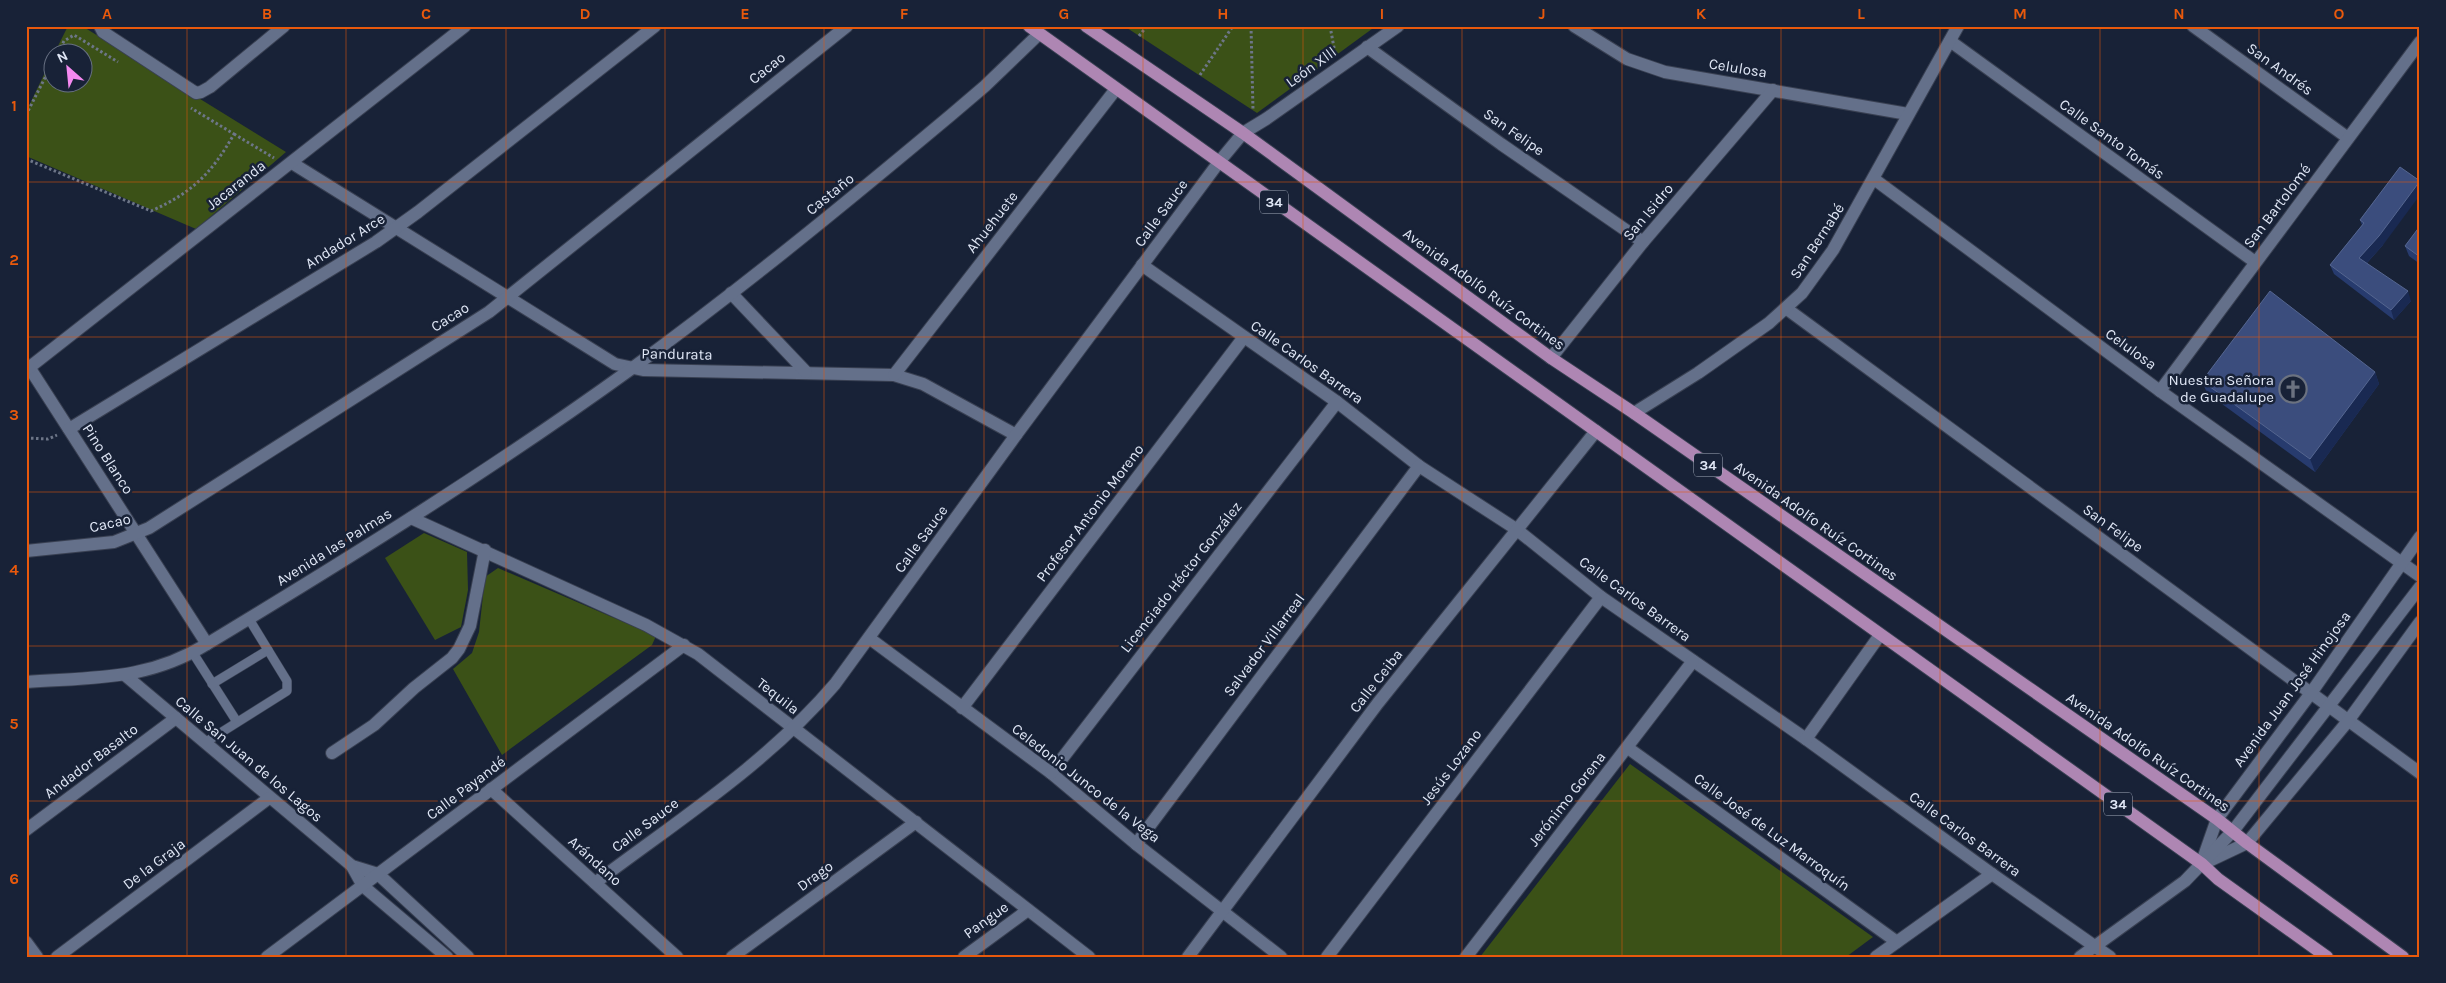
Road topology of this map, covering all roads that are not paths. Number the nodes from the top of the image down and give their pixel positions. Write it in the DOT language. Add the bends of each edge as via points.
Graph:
graph roads {
  1 [pos="100,26"];
  2 [pos="284,26"];
  3 [pos="465,26"];
  4 [pos="655,26"];
  5 [pos="847,26"];
  6 [pos="1086,26"];
  7 [pos="1398,26"];
  8 [pos="1574,26"];
  9 [pos="1958,26"];
  10 [pos="2193,26"];
  11 [pos="1034,30"];
  12 [pos="1950,41"];
  13 [pos="2420,42"];
  14 [pos="1367,47"];
  15 [pos="1116,89"];
  16 [pos="1773,90"];
  17 [pos="1908,114"];
  18 [pos="1243,133"];
  19 [pos="2348,138"];
  20 [pos="1219,162"];
  21 [pos="290,164"];
  22 [pos="1874,179"];
  23 [pos="396,228"];
  24 [pos="1643,242"];
  25 [pos="2256,262"];
  26 [pos="1142,265"];
  27 [pos="732,293"];
  28 [pos="509,296"];
  29 [pos="1786,309"];
  30 [pos="1244,337"];
  31 [pos="1551,358"];
  32 [pos="28,368"];
  33 [pos="632,369"];
  34 [pos="806,372"];
  35 [pos="894,375"];
  36 [pos="2160,391"];
  37 [pos="1336,402"];
  38 [pos="1634,413"];
  39 [pos="69,429"];
  40 [pos="1596,431"];
  41 [pos="1016,434"];
  42 [pos="1419,466"];
  43 [pos="412,518"];
  44 [pos="1516,529"];
  45 [pos="137,534"];
  46 [pos="2420,537"];
  47 [pos="485,550"];
  48 [pos="26,551"];
  49 [pos="2401,563"];
  50 [pos="2420,576"];
  51 [pos="2420,587"];
  52 [pos="1601,596"];
  53 [pos="249,619"];
  54 [pos="2420,622"];
  55 [pos="1880,635"];
  56 [pos="869,638"];
  57 [pos="207,644"];
  58 [pos="684,645"];
  59 [pos="268,650"];
  60 [pos="192,653"];
  61 [pos="1693,661"];
  62 [pos="126,676"];
  63 [pos="26,682"];
  64 [pos="212,684"];
  65 [pos="2311,693"];
  66 [pos="2329,706"];
  67 [pos="962,708"];
  68 [pos="176,718"];
  69 [pos="2348,721"];
  70 [pos="237,722"];
  71 [pos="794,728"];
  72 [pos="1806,739"];
  73 [pos="206,742"];
  74 [pos="1628,748"];
  75 [pos="332,753"];
  76 [pos="1051,773"];
  77 [pos="2420,773"];
  78 [pos="491,789"];
  79 [pos="270,798"];
  80 [pos="2217,819"];
  81 [pos="916,822"];
  82 [pos="26,830"];
  83 [pos="2233,831"];
  84 [pos="1136,844"];
  85 [pos="2247,844"];
  86 [pos="2202,864"];
  87 [pos="352,866"];
  88 [pos="378,874"];
  89 [pos="1992,874"];
  90 [pos="595,883"];
  91 [pos="362,886"];
  92 [pos="1028,910"];
  93 [pos="1224,911"];
  94 [pos="26,942"];
  95 [pos="1897,942"];
  96 [pos="2095,946"];
  97 [pos="37,957"];
  98 [pos="57,957"];
  99 [pos="268,957"];
  100 [pos="447,957"];
  101 [pos="468,957"];
  102 [pos="677,957"];
  103 [pos="732,957"];
  104 [pos="964,957"];
  105 [pos="1090,957"];
  106 [pos="1188,957"];
  107 [pos="1281,957"];
  108 [pos="1327,957"];
  109 [pos="1466,957"];
  110 [pos="1876,957"];
  111 [pos="2080,957"];
  112 [pos="2110,957"];
  113 [pos="2328,957"];
  114 [pos="2403,957"];
  1 -- 2 [label="street" via="103,32 192,91 201,92"];
  3 -- 21 [label="street, Jacaranda"];
  4 -- 23 [label="street, Andador Arce"];
  5 -- 28 [label="street, Cacao"];
  6 -- 18 [label="main road, Avenida Adolfo Ruíz Cortines / 34"];
  7 -- 14 [label="street, León Xlll"];
  8 -- 16 [label="street, Celulosa" via="1644,67"];
  9 -- 12 [label="street, San Bernabé"];
  10 -- 19 [label="street, San Andrés"];
  11 -- 15 [label="main road, 34"];
  11 -- 27 [label="street, Castaño" via="1015,58 958,109"];
  12 -- 17 [label="street, San Bernabé"];
  12 -- 25 [label="street, Calle Santo Tomás"];
  13 -- 19 [label="street, San Bartolomé"];
  14 -- 18 [label="street, León Xlll"];
  14 -- 24 [label="street, San Felipe"];
  15 -- 20 [label="main road, 34"];
  15 -- 35 [label="street, Ahuehuete"];
  16 -- 17 [label="street, Celulosa"];
  16 -- 24 [label="street, San Isidro"];
  17 -- 22 [label="street, San Bernabé"];
  18 -- 20 [label="street, León Xlll"];
  18 -- 31 [label="main road, Avenida Adolfo Ruíz Cortines / 34"];
  19 -- 25 [label="street, San Bartolomé"];
  20 -- 26 [label="street, Calle Sauce"];
  20 -- 40 [label="main road, 34"];
  21 -- 23 [label="street, Pandurata"];
  21 -- 32 [label="street, Jacaranda"];
  22 -- 29 [label="street, San Bernabé" via="1817,276"];
  22 -- 36 [label="street, Celulosa"];
  23 -- 28 [label="street, Pandurata"];
  23 -- 39 [label="street, Andador Arce"];
  24 -- 31 [label="street, San Isidro"];
  25 -- 36 [label="street, San Bartolomé"];
  26 -- 30 [label="street, Calle Carlos Barrera"];
  26 -- 41 [label="street, Calle Sauce"];
  27 -- 33 [label="street, Castaño"];
  27 -- 34 [label="street"];
  28 -- 33 [label="street, Pandurata" via="603,357"];
  28 -- 45 [label="street, Cacao" via="481,317"];
  29 -- 38 [label="street, San Bernabé" via="1698,373"];
  29 -- 65 [label="street, San Felipe"];
  30 -- 37 [label="street, Calle Carlos Barrera"];
  30 -- 67 [label="street, Profesor Antonio Moreno"];
  31 -- 38 [label="main road, Avenida Adolfo Ruíz Cortines / 34"];
  32 -- 39 [label="street, Pino Blanco"];
  33 -- 34 [label="street, Pandurata"];
  33 -- 43 [label="street, Avenida las Palmas"];
  34 -- 35 [label="street, Pandurata"];
  35 -- 41 [label="street, Pandurata" via="922,384"];
  36 -- 49 [label="street, Celulosa"];
  37 -- 42 [label="street, Calle Carlos Barrera"];
  37 -- 76 [label="street, Licenciado Héctor González"];
  38 -- 80 [label="main road, Avenida Adolfo Ruíz Cortines / 34"];
  39 -- 45 [label="street, Pino Blanco"];
  40 -- 44 [label="street, Calle Ceiba"];
  40 -- 55 [label="main road, 34"];
  41 -- 56 [label="street, Calle Sauce"];
  42 -- 44 [label="street, Calle Carlos Barrera"];
  42 -- 84 [label="street, Salvador Villarreal"];
  43 -- 47 [label="street, Tequila"];
  43 -- 53 [label="street, Avenida las Palmas"];
  44 -- 52 [label="street, Calle Carlos Barrera"];
  44 -- 93 [label="street, Calle Ceiba" via="1378,703"];
  45 -- 48 [label="street, Cacao" via="114,542"];
  45 -- 57 [label="street, Pino Blanco"];
  46 -- 49 [label="street, Avenida Juan José Hinojosa"];
  47 -- 58 [label="street, Tequila"];
  47 -- 75 [label="street" via="467,637 452,658 374,725"];
  49 -- 50 [label="street, Celulosa"];
  49 -- 65 [label="street, Avenida Juan José Hinojosa"];
  51 -- 66 [label="street, Avenida Juan José Hinojosa"];
  52 -- 61 [label="street, Calle Carlos Barrera"];
  52 -- 108 [label="street, Jesús Lozano"];
  53 -- 57 [label="street, Avenida las Palmas"];
  53 -- 59 [label="lane"];
  54 -- 69 [label="street, Avenida Juan José Hinojosa"];
  55 -- 72 [label="street"];
  55 -- 86 [label="main road, 34"];
  56 -- 67 [label="street, Celedonio Junco de la Vega"];
  56 -- 71 [label="street, Calle Sauce" via="835,684"];
  57 -- 60 [label="street, Avenida las Palmas"];
  58 -- 71 [label="street, Tequila"];
  58 -- 78 [label="street, Calle Payandé"];
  59 -- 64 [label="lane"];
  59 -- 70 [label="lane" via="287,681 287,691"];
  60 -- 62 [label="street, Avenida las Palmas" via="157,668"];
  60 -- 64 [label="lane"];
  61 -- 72 [label="street, Calle Carlos Barrera"];
  61 -- 74 [label="street, Jerónimo Gorena"];
  62 -- 63 [label="street, Avenida las Palmas"];
  62 -- 68 [label="street, Calle San Juan de los Lagos"];
  64 -- 70 [label="lane"];
  65 -- 66 [label="street, San Felipe"];
  65 -- 80 [label="street, Avenida Juan José Hinojosa"];
  66 -- 69 [label="street, San Felipe"];
  66 -- 83 [label="street, Avenida Juan José Hinojosa"];
  67 -- 76 [label="street, Celedonio Junco de la Vega"];
  68 -- 73 [label="street, Calle San Juan de los Lagos"];
  68 -- 82 [label="street, Andador Basalto"];
  69 -- 77 [label="street, San Felipe"];
  69 -- 85 [label="street, Avenida Juan José Hinojosa"];
  70 -- 73 [label="lane"];
  71 -- 81 [label="street, Tequila"];
  71 -- 90 [label="street, Calle Sauce" via="736,777"];
  72 -- 89 [label="street, Calle Carlos Barrera"];
  73 -- 79 [label="street, Calle San Juan de los Lagos"];
  74 -- 95 [label="street, Calle José de Luz Marroquín"];
  74 -- 109 [label="street, Jerónimo Gorena"];
  76 -- 84 [label="street, Celedonio Junco de la Vega"];
  78 -- 88 [label="street, Calle Payandé"];
  78 -- 90 [label="street, Arándano"];
  79 -- 87 [label="street, Calle San Juan de los Lagos"];
  79 -- 98 [label="street, De la Graja"];
  80 -- 83 [label="main road, Avenida Adolfo Ruíz Cortines / 34"];
  80 -- 86 [label="street, Avenida Juan José Hinojosa"];
  81 -- 92 [label="street, Tequila"];
  81 -- 103 [label="street, Drago"];
  83 -- 85 [label="main road, Avenida Adolfo Ruíz Cortines / 34"];
  83 -- 86 [label="street, Avenida Juan José Hinojosa"];
  84 -- 93 [label="street, Celedonio Junco de la Vega"];
  85 -- 86 [label="street, Avenida Juan José Hinojosa"];
  85 -- 114 [label="main road, Avenida Adolfo Ruíz Cortines / 34"];
  86 -- 96 [label="street, Avenida Juan José Hinojosa" via="2185,881"];
  86 -- 113 [label="main road, 34" via="2218,879"];
  87 -- 88 [label="street, Calle San Juan de los Lagos"];
  87 -- 91 [label="street, Calle San Juan de los Lagos"];
  88 -- 91 [label="street, Calle Payandé"];
  88 -- 101 [label="street, Calle San Juan de los Lagos"];
  89 -- 95 [label="street"];
  89 -- 96 [label="street, Calle Carlos Barrera"];
  90 -- 102 [label="street, Arándano"];
  91 -- 99 [label="street, Calle Payandé"];
  91 -- 100 [label="street, Calle San Juan de los Lagos"];
  92 -- 104 [label="street, Pangue"];
  92 -- 105 [label="street, Tequila"];
  93 -- 106 [label="street, Calle Ceiba"];
  93 -- 107 [label="street, Celedonio Junco de la Vega"];
  94 -- 97 [label="street"];
  95 -- 110 [label="street"];
  96 -- 111 [label="street, Avenida Juan José Hinojosa"];
  96 -- 112 [label="street, Calle Carlos Barrera"];
}
